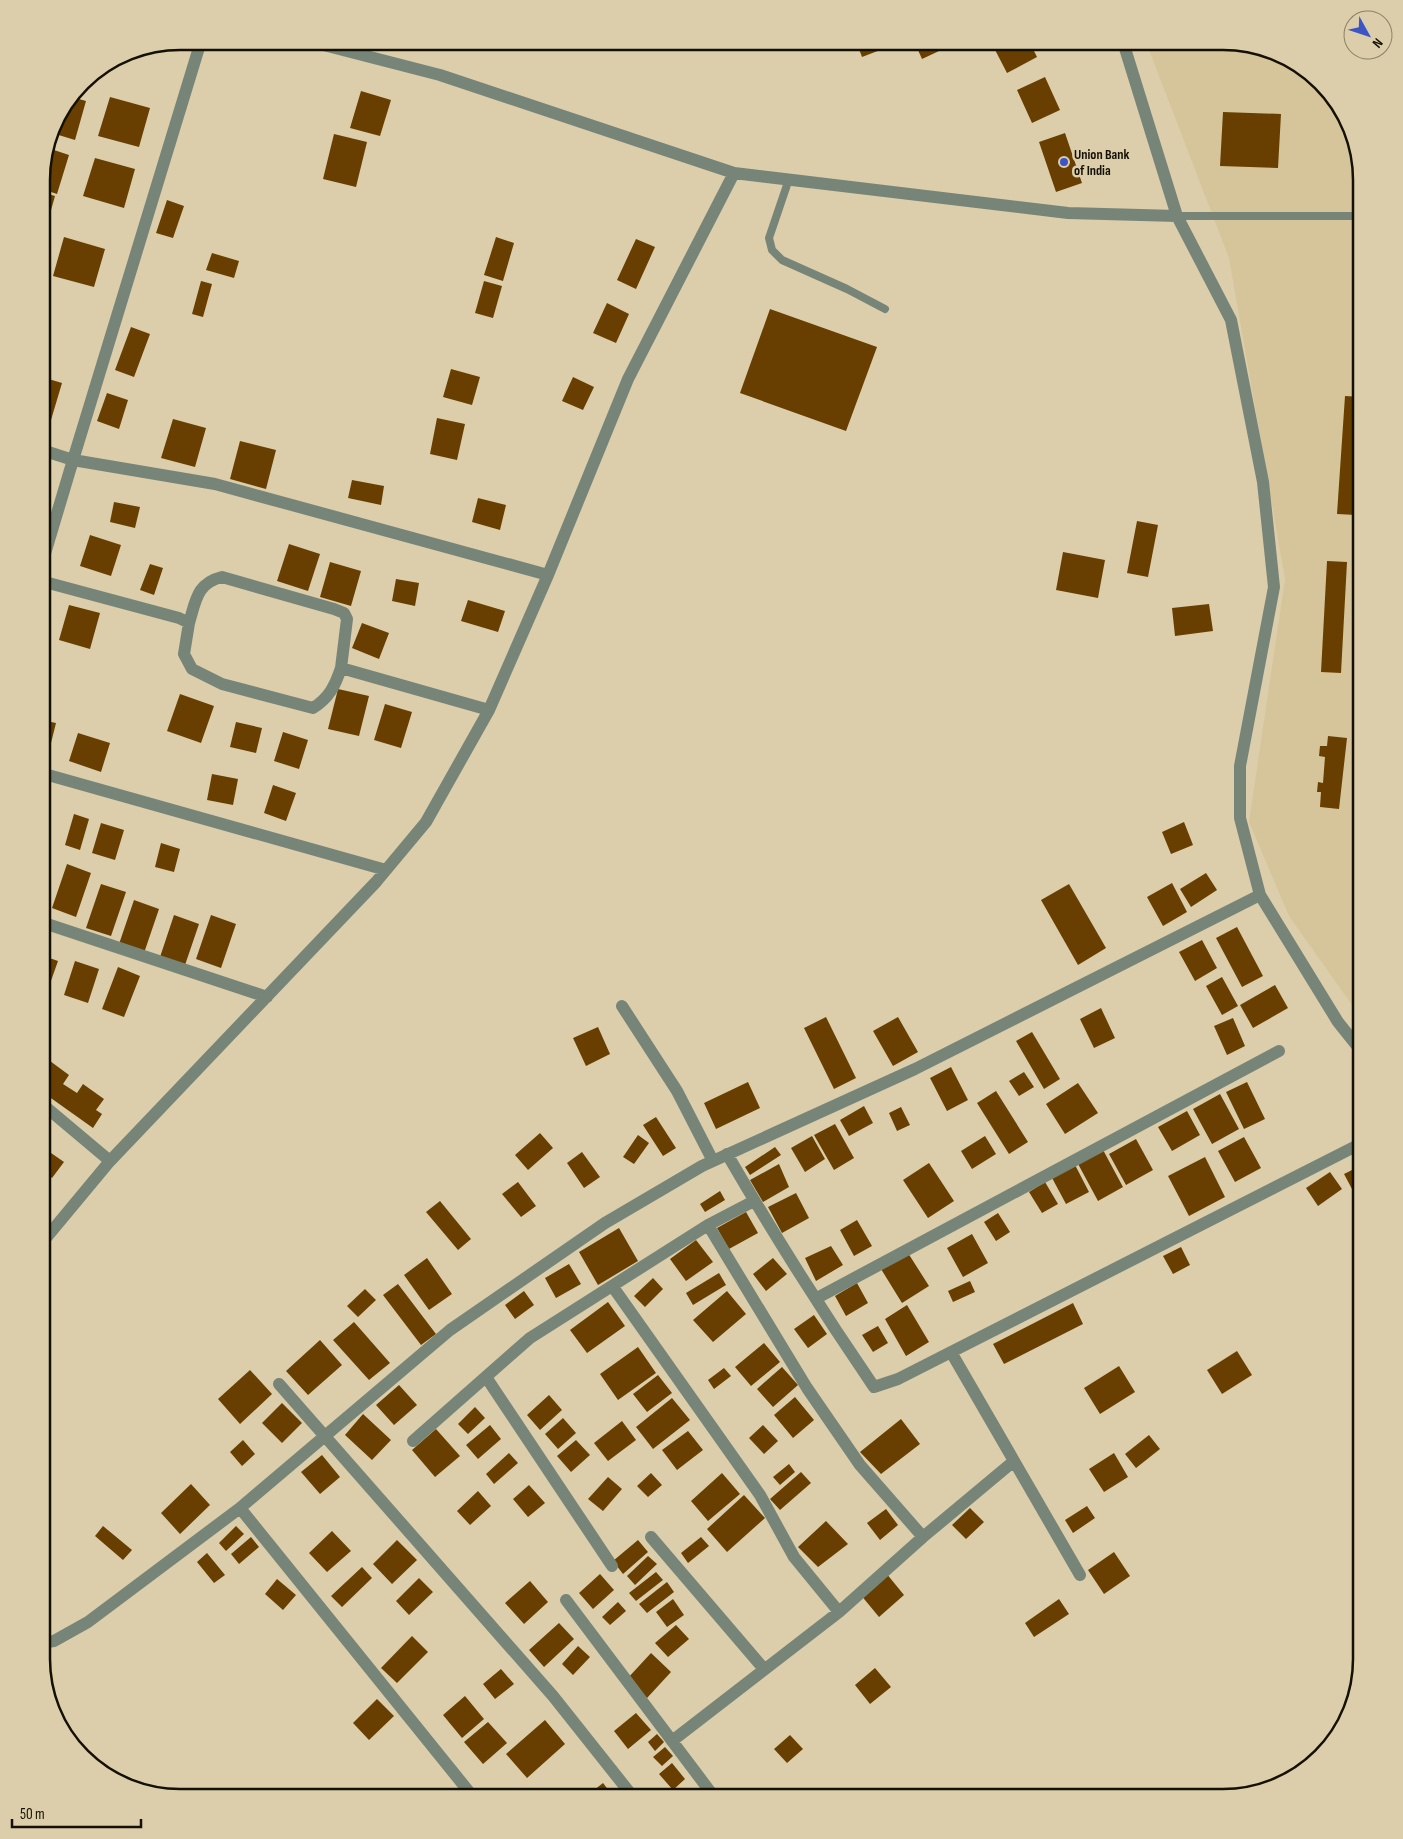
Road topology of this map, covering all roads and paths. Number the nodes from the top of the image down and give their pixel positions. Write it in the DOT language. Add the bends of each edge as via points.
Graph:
graph roads {
  1 [pos="198,50"];
  2 [pos="343,50"];
  3 [pos="1125,50"];
  4 [pos="734,173"];
  5 [pos="789,179"];
  6 [pos="1177,216"];
  7 [pos="1353,216"];
  8 [pos="885,309"];
  9 [pos="50,453"];
  10 [pos="73,460"];
  11 [pos="50,539"];
  12 [pos="548,576"];
  13 [pos="50,583"];
  14 [pos="189,623"];
  15 [pos="341,668"];
  16 [pos="489,710"];
  17 [pos="50,776"];
  18 [pos="386,870"];
  19 [pos="1260,895"];
  20 [pos="50,925"];
  21 [pos="267,996"];
  22 [pos="622,1006"];
  23 [pos="1353,1041"];
  24 [pos="1279,1051"];
  25 [pos="50,1111"];
  26 [pos="1353,1148"];
  27 [pos="726,1154"];
  28 [pos="110,1161"];
  29 [pos="713,1161"];
  30 [pos="754,1201"];
  31 [pos="708,1225"];
  32 [pos="50,1233"];
  33 [pos="613,1287"];
  34 [pos="817,1298"];
  35 [pos="951,1352"];
  36 [pos="486,1377"];
  37 [pos="279,1384"];
  38 [pos="324,1437"];
  39 [pos="413,1441"];
  40 [pos="1014,1461"];
  41 [pos="240,1508"];
  42 [pos="651,1537"];
  43 [pos="923,1537"];
  44 [pos="612,1566"];
  45 [pos="1080,1574"];
  46 [pos="566,1600"];
  47 [pos="839,1612"];
  48 [pos="50,1642"];
  49 [pos="764,1669"];
  50 [pos="672,1741"];
  51 [pos="467,1789"];
  52 [pos="627,1789"];
  53 [pos="708,1789"];
  1 -- 10 [label="street"];
  2 -- 4 [label="street" via="440,75"];
  3 -- 6 [label="street"];
  4 -- 5 [label="street"];
  4 -- 12 [label="street" via="628,379"];
  5 -- 6 [label="street" via="1068,213"];
  5 -- 8 [label="lane" via="769,238 772,250 782,260"];
  6 -- 7 [label="lane"];
  6 -- 19 [label="street" via="1231,320 1263,482 1274,587 1240,766 1240,818"];
  9 -- 10 [label="street"];
  10 -- 11 [label="street"];
  10 -- 12 [label="street" via="215,484"];
  12 -- 16 [label="street"];
  13 -- 14 [label="street"];
  14 -- 15 [label="street" via="184,654 192,669 222,684 313,708 329,695"];
  14 -- 15 [label="street" via="200,589 210,580 222,577 334,609 344,613 347,619"];
  15 -- 16 [label="street"];
  16 -- 18 [label="street" via="426,822"];
  17 -- 18 [label="street"];
  18 -- 21 [label="street"];
  19 -- 23 [label="street" via="1338,1022"];
  19 -- 27 [label="street" via="915,1068"];
  20 -- 21 [label="street"];
  21 -- 28 [label="street"];
  22 -- 29 [label="street" via="677,1091"];
  24 -- 34 [label="street"];
  25 -- 28 [label="street"];
  26 -- 35 [label="street"];
  27 -- 29 [label="street"];
  27 -- 30 [label="street"];
  28 -- 32 [label="street"];
  29 -- 38 [label="street" via="605,1223 450,1330"];
  30 -- 31 [label="street"];
  30 -- 34 [label="street" via="793,1266"];
  31 -- 33 [label="street"];
  31 -- 43 [label="street" via="807,1388 854,1457"];
  33 -- 36 [label="street" via="530,1338"];
  33 -- 47 [label="street" via="760,1495 794,1556"];
  34 -- 35 [label="street" via="874,1387 898,1379"];
  35 -- 40 [label="street"];
  36 -- 39 [label="street"];
  36 -- 44 [label="street"];
  37 -- 38 [label="street"];
  38 -- 41 [label="street"];
  38 -- 52 [label="street" via="553,1696"];
  40 -- 43 [label="street"];
  40 -- 45 [label="street"];
  41 -- 48 [label="street" via="88,1622"];
  41 -- 51 [label="street"];
  42 -- 49 [label="street"];
  43 -- 47 [label="street"];
  46 -- 50 [label="street"];
  47 -- 49 [label="street"];
  49 -- 50 [label="street"];
  50 -- 53 [label="street"];
}
